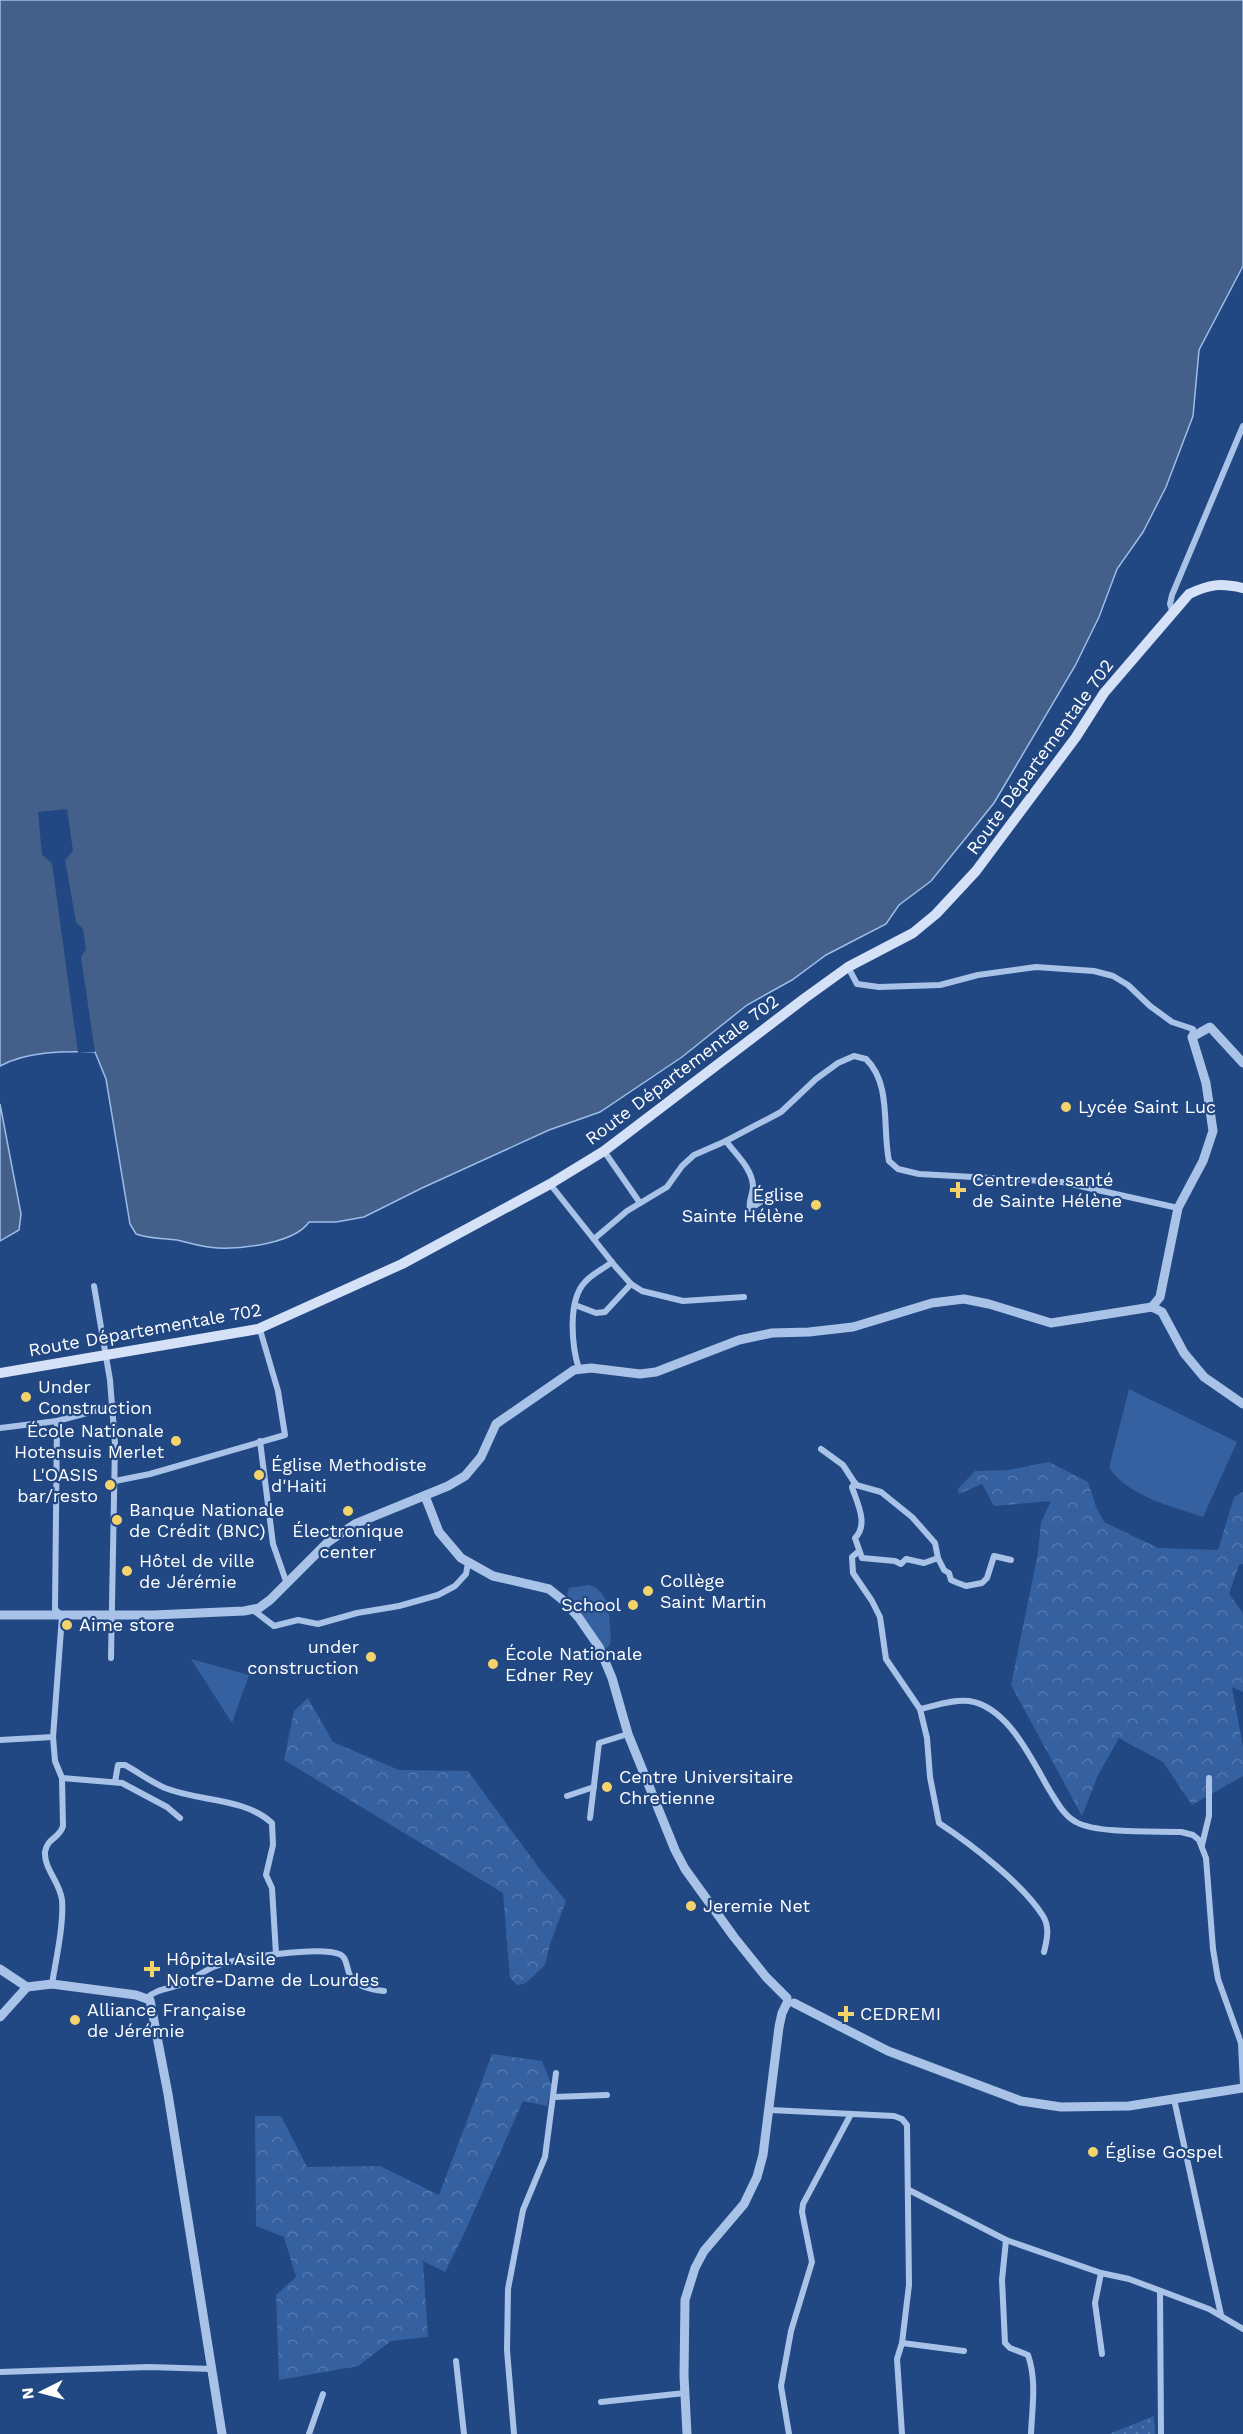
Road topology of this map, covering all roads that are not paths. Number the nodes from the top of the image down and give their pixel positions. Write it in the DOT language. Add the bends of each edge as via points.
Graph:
graph roads {
  1 [pos="1243,426"];
  2 [pos="1243,588"];
  3 [pos="1173,613"];
  4 [pos="848,968"];
  5 [pos="1192,1037"];
  6 [pos="1243,1063"];
  7 [pos="726,1142"];
  8 [pos="604,1150"];
  9 [pos="550,1184"];
  10 [pos="778,1190"];
  11 [pos="640,1203"];
  12 [pos="1178,1208"];
  13 [pos="594,1239"];
  14 [pos="612,1262"];
  15 [pos="631,1284"];
  16 [pos="94,1286"];
  17 [pos="744,1297"];
  18 [pos="575,1305"];
  19 [pos="1152,1307"];
  20 [pos="258,1329"];
  21 [pos="104,1357"];
  22 [pos="579,1370"];
  23 [pos="0,1373"];
  24 [pos="1243,1404"];
  25 [pos="113,1406"];
  26 [pos="57,1421"];
  27 [pos="0,1428"];
  28 [pos="260,1441"];
  29 [pos="821,1449"];
  30 [pos="115,1481"];
  31 [pos="855,1483"];
  32 [pos="425,1496"];
  33 [pos="859,1551"];
  34 [pos="938,1558"];
  35 [pos="1011,1560"];
  36 [pos="468,1563"];
  37 [pos="287,1584"];
  38 [pos="252,1609"];
  39 [pos="0,1615"];
  40 [pos="62,1616"];
  41 [pos="112,1616"];
  42 [pos="111,1658"];
  43 [pos="920,1709"];
  44 [pos="628,1734"];
  45 [pos="53,1737"];
  46 [pos="0,1740"];
  47 [pos="62,1778"];
  48 [pos="1209,1778"];
  49 [pos="116,1782"];
  50 [pos="594,1787"];
  51 [pos="567,1796"];
  52 [pos="180,1818"];
  53 [pos="590,1818"];
  54 [pos="1202,1845"];
  55 [pos="1044,1952"];
  56 [pos="276,1954"];
  57 [pos="0,1969"];
  58 [pos="52,1984"];
  59 [pos="27,1987"];
  60 [pos="384,1991"];
  61 [pos="147,1998"];
  62 [pos="789,2001"];
  63 [pos="0,2017"];
  64 [pos="556,2073"];
  65 [pos="1243,2086"];
  66 [pos="608,2095"];
  67 [pos="554,2097"];
  68 [pos="1173,2099"];
  69 [pos="770,2110"];
  70 [pos="851,2114"];
  71 [pos="909,2190"];
  72 [pos="1006,2240"];
  73 [pos="1101,2272"];
  74 [pos="1160,2291"];
  75 [pos="1221,2315"];
  76 [pos="1243,2329"];
  77 [pos="902,2343"];
  78 [pos="964,2351"];
  79 [pos="1102,2354"];
  80 [pos="456,2361"];
  81 [pos="212,2369"];
  82 [pos="0,2372"];
  83 [pos="685,2393"];
  84 [pos="323,2394"];
  85 [pos="601,2402"];
  86 [pos="222,2434"];
  87 [pos="309,2434"];
  88 [pos="464,2434"];
  89 [pos="514,2434"];
  90 [pos="687,2434"];
  91 [pos="789,2434"];
  92 [pos="902,2434"];
  93 [pos="1031,2434"];
  94 [pos="1161,2434"];
  1 -- 3 [label="street" via="1172,595"];
  2 -- 3 [label="main road, Route Départementale 702" via="1223,584 1204,587 1189,594"];
  3 -- 4 [label="main road, Route Départementale 702" via="1104,693 1076,737 976,870 936,914 913,933"];
  4 -- 5 [label="street" via="857,984 879,987 940,985 1036,967 1094,971 1128,985 1172,1022 1193,1029"];
  4 -- 8 [label="main road, Route Départementale 702"];
  5 -- 6 [label="street" via="1210,1027"];
  5 -- 12 [label="street" via="1206,1083 1213,1131 1203,1161"];
  7 -- 10 [label="street" via="750,1173 753,1187 749,1208"];
  7 -- 11 [label="street" via="694,1155 667,1187"];
  7 -- 12 [label="street" via="781,1112 838,1063 860,1056 873,1065 880,1083 889,1161 898,1169 1062,1182"];
  8 -- 9 [label="main road, Route Départementale 702"];
  8 -- 11 [label="street"];
  9 -- 13 [label="street"];
  9 -- 20 [label="main road, Route Départementale 702" via="402,1264"];
  11 -- 13 [label="street"];
  12 -- 19 [label="street" via="1160,1296"];
  13 -- 14 [label="street"];
  14 -- 15 [label="street"];
  14 -- 18 [label="street" via="584,1283"];
  15 -- 17 [label="street" via="642,1291 683,1301"];
  15 -- 18 [label="street" via="605,1312 596,1313"];
  16 -- 21 [label="street"];
  18 -- 22 [label="street" via="575,1354"];
  19 -- 22 [label="street" via="1051,1323 964,1299 932,1303 853,1327 772,1333 739,1340 656,1372"];
  19 -- 24 [label="street" via="1162,1312 1184,1353 1204,1377"];
  20 -- 21 [label="main road, Route Départementale 702"];
  20 -- 28 [label="street" via="278,1391 285,1435"];
  21 -- 23 [label="main road, Route Départementale 702"];
  21 -- 25 [label="street"];
  22 -- 32 [label="street" via="559,1379 495,1424 481,1456 465,1476"];
  25 -- 26 [label="street"];
  25 -- 30 [label="street"];
  26 -- 27 [label="street"];
  26 -- 40 [label="street" via="55,1609"];
  28 -- 30 [label="street"];
  28 -- 37 [label="street" via="273,1544"];
  29 -- 31 [label="street" via="843,1465"];
  30 -- 41 [label="street"];
  31 -- 33 [label="street" via="852,1487 862,1522 855,1538"];
  31 -- 34 [label="street" via="881,1492 912,1517 935,1543"];
  32 -- 36 [label="street" via="439,1532"];
  32 -- 37 [label="street" via="356,1524 328,1542"];
  33 -- 34 [label="street" via="862,1558 901,1564 906,1559 924,1563"];
  33 -- 43 [label="street" via="852,1557 853,1574 880,1617 886,1659"];
  34 -- 35 [label="street" via="951,1580 966,1586 987,1578 994,1556"];
  36 -- 38 [label="street" via="466,1574 455,1586 438,1595 318,1624 298,1620 274,1626"];
  36 -- 44 [label="street" via="493,1576 549,1589 564,1601 599,1647"];
  37 -- 38 [label="street" via="259,1608"];
  38 -- 41 [label="street"];
  39 -- 40 [label="street"];
  40 -- 41 [label="street"];
  40 -- 45 [label="street"];
  41 -- 42 [label="street"];
  43 -- 54 [label="street" via="971,1701 996,1713 1017,1736 1065,1813 1083,1826 1181,1832 1193,1835"];
  43 -- 55 [label="street" via="939,1823 960,1836 1010,1880 1044,1917"];
  44 -- 50 [label="street" via="599,1743"];
  44 -- 62 [label="street" via="685,1869 734,1937"];
  45 -- 46 [label="street"];
  45 -- 47 [label="street" via="55,1761"];
  47 -- 49 [label="street"];
  47 -- 58 [label="street" via="62,1831 49,1840 45,1855 62,1900"];
  48 -- 54 [label="street" via="1209,1816"];
  49 -- 52 [label="street" via="167,1807"];
  49 -- 56 [label="street" via="118,1765 124,1765 165,1788 226,1801 263,1815 272,1823 273,1845 266,1875 272,1888"];
  50 -- 51 [label="street"];
  50 -- 53 [label="street"];
  54 -- 65 [label="street" via="1208,1869 1212,1949 1241,2043"];
  56 -- 60 [label="street" via="339,1954 351,1977 362,1986"];
  56 -- 61 [label="street" via="216,1966 183,1983 154,1991"];
  57 -- 59 [label="street"];
  58 -- 59 [label="street"];
  58 -- 61 [label="street"];
  59 -- 63 [label="street"];
  61 -- 81 [label="street" via="155,2016"];
  62 -- 68 [label="street" via="888,2051 1021,2100 1094,2108"];
  62 -- 69 [label="street" via="779,2027"];
  64 -- 67 [label="street"];
  65 -- 68 [label="street"];
  66 -- 67 [label="street"];
  67 -- 89 [label="street" via="545,2157 523,2210 508,2289 507,2350"];
  68 -- 75 [label="street"];
  69 -- 70 [label="street"];
  69 -- 83 [label="street" via="752,2192 704,2252 688,2286"];
  70 -- 71 [label="street" via="894,2116 907,2125"];
  70 -- 91 [label="street" via="803,2204 812,2262 791,2331 781,2386"];
  71 -- 72 [label="street"];
  71 -- 77 [label="street" via="909,2285"];
  72 -- 73 [label="street"];
  72 -- 93 [label="street" via="1002,2280 1005,2343 1028,2355 1031,2364"];
  73 -- 74 [label="street"];
  73 -- 79 [label="street" via="1095,2303"];
  74 -- 75 [label="street"];
  74 -- 94 [label="street"];
  75 -- 76 [label="street"];
  77 -- 78 [label="street"];
  77 -- 92 [label="street" via="897,2359"];
  80 -- 88 [label="street"];
  81 -- 82 [label="street"];
  81 -- 86 [label="street"];
  83 -- 85 [label="street"];
  83 -- 90 [label="street"];
  84 -- 87 [label="street"];
}
